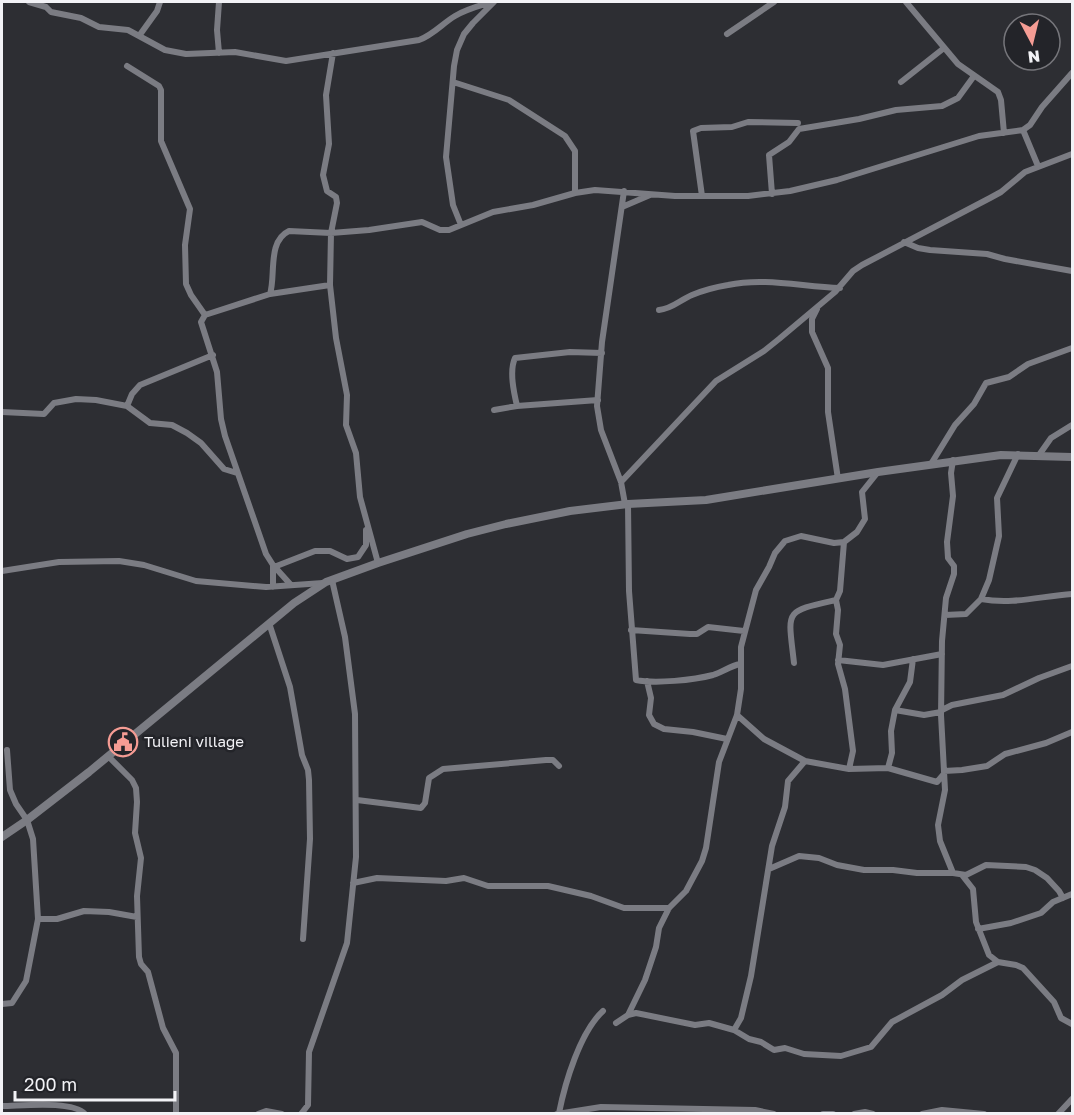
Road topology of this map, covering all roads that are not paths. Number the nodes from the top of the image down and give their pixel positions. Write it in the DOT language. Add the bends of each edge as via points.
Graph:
graph roads {
  1 [pos="29,2"];
  2 [pos="160,2"];
  3 [pos="219,2"];
  4 [pos="493,2"];
  5 [pos="774,2"];
  6 [pos="906,2"];
  7 [pos="726,34"];
  8 [pos="140,36"];
  9 [pos="944,48"];
  10 [pos="333,52"];
  11 [pos="219,53"];
  12 [pos="127,66"];
  13 [pos="1072,73"];
  14 [pos="974,76"];
  15 [pos="453,82"];
  16 [pos="901,82"];
  17 [pos="798,123"];
  18 [pos="1023,130"];
  19 [pos="1004,133"];
  20 [pos="1072,154"];
  21 [pos="1038,166"];
  22 [pos="624,191"];
  23 [pos="575,193"];
  24 [pos="772,194"];
  25 [pos="650,195"];
  26 [pos="702,196"];
  27 [pos="622,207"];
  28 [pos="461,225"];
  29 [pos="331,233"];
  30 [pos="904,242"];
  31 [pos="1072,271"];
  32 [pos="330,285"];
  33 [pos="840,288"];
  34 [pos="270,294"];
  35 [pos="818,307"];
  36 [pos="659,310"];
  37 [pos="205,315"];
  38 [pos="1072,348"];
  39 [pos="602,353"];
  40 [pos="213,355"];
  41 [pos="598,400"];
  42 [pos="127,406"];
  43 [pos="517,406"];
  44 [pos="494,410"];
  45 [pos="2,412"];
  46 [pos="1072,425"];
  47 [pos="1018,454"];
  48 [pos="1039,455"];
  49 [pos="1072,457"];
  50 [pos="953,460"];
  51 [pos="931,464"];
  52 [pos="878,472"];
  53 [pos="237,473"];
  54 [pos="838,479"];
  55 [pos="621,482"];
  56 [pos="627,504"];
  57 [pos="368,527"];
  58 [pos="844,542"];
  59 [pos="378,563"];
  60 [pos="273,566"];
  61 [pos="2,571"];
  62 [pos="329,581"];
  63 [pos="291,585"];
  64 [pos="273,587"];
  65 [pos="1072,594"];
  66 [pos="981,599"];
  67 [pos="836,600"];
  68 [pos="945,615"];
  69 [pos="269,623"];
  70 [pos="631,630"];
  71 [pos="744,631"];
  72 [pos="942,654"];
  73 [pos="913,659"];
  74 [pos="838,660"];
  75 [pos="794,663"];
  76 [pos="740,664"];
  77 [pos="1072,666"];
  78 [pos="647,681"];
  79 [pos="895,710"];
  80 [pos="941,711"];
  81 [pos="737,716"];
  82 [pos="1072,732"];
  83 [pos="727,740"];
  84 [pos="7,750"];
  85 [pos="108,756"];
  86 [pos="805,761"];
  87 [pos="559,766"];
  88 [pos="888,768"];
  89 [pos="849,769"];
  90 [pos="944,773"];
  91 [pos="357,800"];
  92 [pos="27,820"];
  93 [pos="2,837"];
  94 [pos="769,869"];
  95 [pos="953,873"];
  96 [pos="962,875"];
  97 [pos="353,883"];
  98 [pos="1072,894"];
  99 [pos="1063,898"];
  100 [pos="669,908"];
  101 [pos="137,916"];
  102 [pos="38,919"];
  103 [pos="978,929"];
  104 [pos="303,939"];
  105 [pos="998,962"];
  106 [pos="2,1004"];
  107 [pos="603,1011"];
  108 [pos="628,1015"];
  109 [pos="616,1023"];
  110 [pos="1072,1024"];
  111 [pos="734,1030"];
  112 [pos="1072,1099"];
  113 [pos="2,1106"];
  114 [pos="85,1113"];
  115 [pos="176,1113"];
  116 [pos="258,1113"];
  117 [pos="282,1113"];
  118 [pos="302,1113"];
  119 [pos="558,1113"];
  120 [pos="774,1113"];
  121 [pos="823,1113"];
  122 [pos="833,1113"];
  123 [pos="854,1113"];
  124 [pos="873,1113"];
  125 [pos="922,1113"];
  126 [pos="984,1113"];
  127 [pos="1058,1113"];
  1 -- 8 [label="street" via="99,27 128,30"];
  2 -- 8 [label="street"];
  3 -- 11 [label="street"];
  4 -- 10 [label="street" via="471,8 425,38"];
  4 -- 15 [label="street" via="459,44"];
  5 -- 7 [label="street"];
  6 -- 9 [label="street"];
  8 -- 11 [label="street" via="174,53"];
  9 -- 14 [label="street"];
  9 -- 16 [label="street"];
  10 -- 11 [label="street" via="286,61"];
  10 -- 29 [label="street" via="326,95 329,144 323,175 326,188 337,203"];
  12 -- 37 [label="street" via="161,90 161,141 190,209 185,245 186,284"];
  13 -- 18 [label="street"];
  14 -- 19 [label="street" via="1000,96"];
  14 -- 24 [label="street" via="958,98 942,106 896,110 799,129 769,156"];
  15 -- 23 [label="street" via="509,100 565,136 575,151"];
  15 -- 28 [label="street" via="446,157"];
  17 -- 26 [label="street" via="748,122 693,131"];
  18 -- 19 [label="street"];
  18 -- 21 [label="street"];
  19 -- 24 [label="street" via="980,136 820,185"];
  20 -- 21 [label="street"];
  21 -- 30 [label="street" via="1001,192"];
  22 -- 23 [label="street"];
  22 -- 25 [label="street"];
  22 -- 27 [label="street"];
  23 -- 28 [label="street" via="493,212"];
  24 -- 26 [label="street"];
  25 -- 26 [label="street"];
  25 -- 27 [label="street"];
  27 -- 39 [label="street"];
  28 -- 29 [label="street" via="445,230 415,222"];
  29 -- 32 [label="street"];
  29 -- 34 [label="street" via="284,234 273,260"];
  30 -- 31 [label="street" via="918,248 987,254"];
  30 -- 33 [label="street" via="862,265"];
  32 -- 34 [label="street"];
  32 -- 57 [label="street" via="347,395 346,424 356,453"];
  33 -- 35 [label="street"];
  33 -- 36 [label="street" via="739,283 692,295 670,309"];
  34 -- 37 [label="street"];
  35 -- 54 [label="street" via="812,319 812,332 828,368 828,412"];
  35 -- 55 [label="street" via="764,351 716,381"];
  37 -- 40 [label="street" via="201,322"];
  38 -- 51 [label="street" via="986,383"];
  39 -- 41 [label="street"];
  39 -- 43 [label="street" via="515,358"];
  40 -- 42 [label="street" via="141,385"];
  40 -- 53 [label="street" via="221,420"];
  41 -- 43 [label="street"];
  41 -- 55 [label="street" via="601,430"];
  42 -- 45 [label="street" via="76,399 54,403 44,414"];
  42 -- 53 [label="street" via="150,423 172,425 187,433 224,469"];
  43 -- 44 [label="street"];
  46 -- 48 [label="street" via="1051,438"];
  47 -- 48 [label="street"];
  47 -- 50 [label="street"];
  47 -- 66 [label="street" via="997,498 999,536"];
  48 -- 49 [label="street"];
  50 -- 51 [label="street"];
  50 -- 68 [label="street" via="947,549 954,574"];
  51 -- 52 [label="street"];
  52 -- 54 [label="street"];
  52 -- 58 [label="street" via="862,492 864,522"];
  53 -- 60 [label="street"];
  54 -- 56 [label="street" via="706,500"];
  55 -- 56 [label="street"];
  56 -- 59 [label="street" via="506,524"];
  56 -- 70 [label="street"];
  57 -- 59 [label="street"];
  57 -- 60 [label="street" via="366,545 357,557 347,559 330,551 315,551"];
  58 -- 67 [label="street"];
  58 -- 71 [label="street" via="829,543 801,536 779,547 756,590"];
  59 -- 62 [label="street"];
  60 -- 63 [label="street"];
  60 -- 64 [label="street"];
  61 -- 64 [label="street" via="59,562 119,561 190,581"];
  62 -- 63 [label="street"];
  62 -- 69 [label="street"];
  62 -- 91 [label="street" via="351,673"];
  63 -- 64 [label="street"];
  65 -- 66 [label="street" via="1018,602"];
  66 -- 68 [label="street" via="966,614"];
  67 -- 74 [label="street"];
  67 -- 75 [label="street" via="812,604 794,613 790,624"];
  68 -- 72 [label="street"];
  69 -- 85 [label="street"];
  69 -- 104 [label="street" via="290,687 308,770 310,839"];
  70 -- 71 [label="street" via="697,634 708,627"];
  70 -- 78 [label="street" via="635,678"];
  71 -- 76 [label="street"];
  72 -- 73 [label="street"];
  72 -- 80 [label="street"];
  73 -- 74 [label="street" via="883,665"];
  73 -- 79 [label="street" via="910,682"];
  74 -- 89 [label="street" via="853,751"];
  76 -- 78 [label="street" via="702,677"];
  76 -- 81 [label="street"];
  77 -- 80 [label="street" via="996,698 952,705"];
  78 -- 83 [label="street" via="649,712 654,724"];
  79 -- 80 [label="street" via="924,715"];
  79 -- 88 [label="street"];
  80 -- 90 [label="street"];
  81 -- 83 [label="street"];
  81 -- 86 [label="street" via="764,739"];
  82 -- 90 [label="street" via="1005,754 987,766"];
  83 -- 100 [label="street" via="719,762 702,861 686,891"];
  84 -- 92 [label="street" via="10,790"];
  85 -- 92 [label="street"];
  85 -- 101 [label="street" via="136,788 135,833 141,858"];
  86 -- 89 [label="street"];
  86 -- 94 [label="street" via="788,781"];
  87 -- 91 [label="street" via="546,760 443,769 429,778 421,808"];
  88 -- 89 [label="street"];
  88 -- 90 [label="street" via="937,782"];
  90 -- 95 [label="street" via="945,796 938,825"];
  91 -- 97 [label="street"];
  92 -- 93 [label="street"];
  92 -- 102 [label="street" via="34,850"];
  94 -- 95 [label="street" via="799,856 864,870"];
  94 -- 111 [label="street" via="751,976 741,1018"];
  95 -- 96 [label="street"];
  96 -- 99 [label="street" via="991,865 1031,868 1053,883"];
  96 -- 103 [label="street" via="974,892"];
  97 -- 100 [label="street" via="376,878 464,878 488,886 548,886 624,908"];
  97 -- 118 [label="street" via="347,944 309,1052 308,1105"];
  98 -- 99 [label="street"];
  99 -- 103 [label="street" via="1041,913"];
  100 -- 108 [label="street" via="645,980"];
  101 -- 102 [label="street" via="89,911"];
  101 -- 115 [label="street" via="140,961 148,972 163,1028 176,1053"];
  102 -- 106 [label="street" via="26,981 12,1003"];
  103 -- 105 [label="street" via="989,955"];
  105 -- 110 [label="street" via="1016,965 1029,973 1054,1002 1061,1018"];
  105 -- 111 [label="street" via="895,1020 874,1045 854,1054 833,1056 774,1050"];
  107 -- 119 [label="street" via="582,1042 568,1074"];
  108 -- 109 [label="street"];
  108 -- 111 [label="street" via="636,1013 698,1025 709,1023"];
  112 -- 127 [label="street"];
  113 -- 114 [label="street" via="73,1107"];
  116 -- 117 [label="street"];
  119 -- 120 [label="street" via="601,1107"];
  121 -- 122 [label="street"];
  123 -- 124 [label="street"];
  125 -- 126 [label="street"];
}
